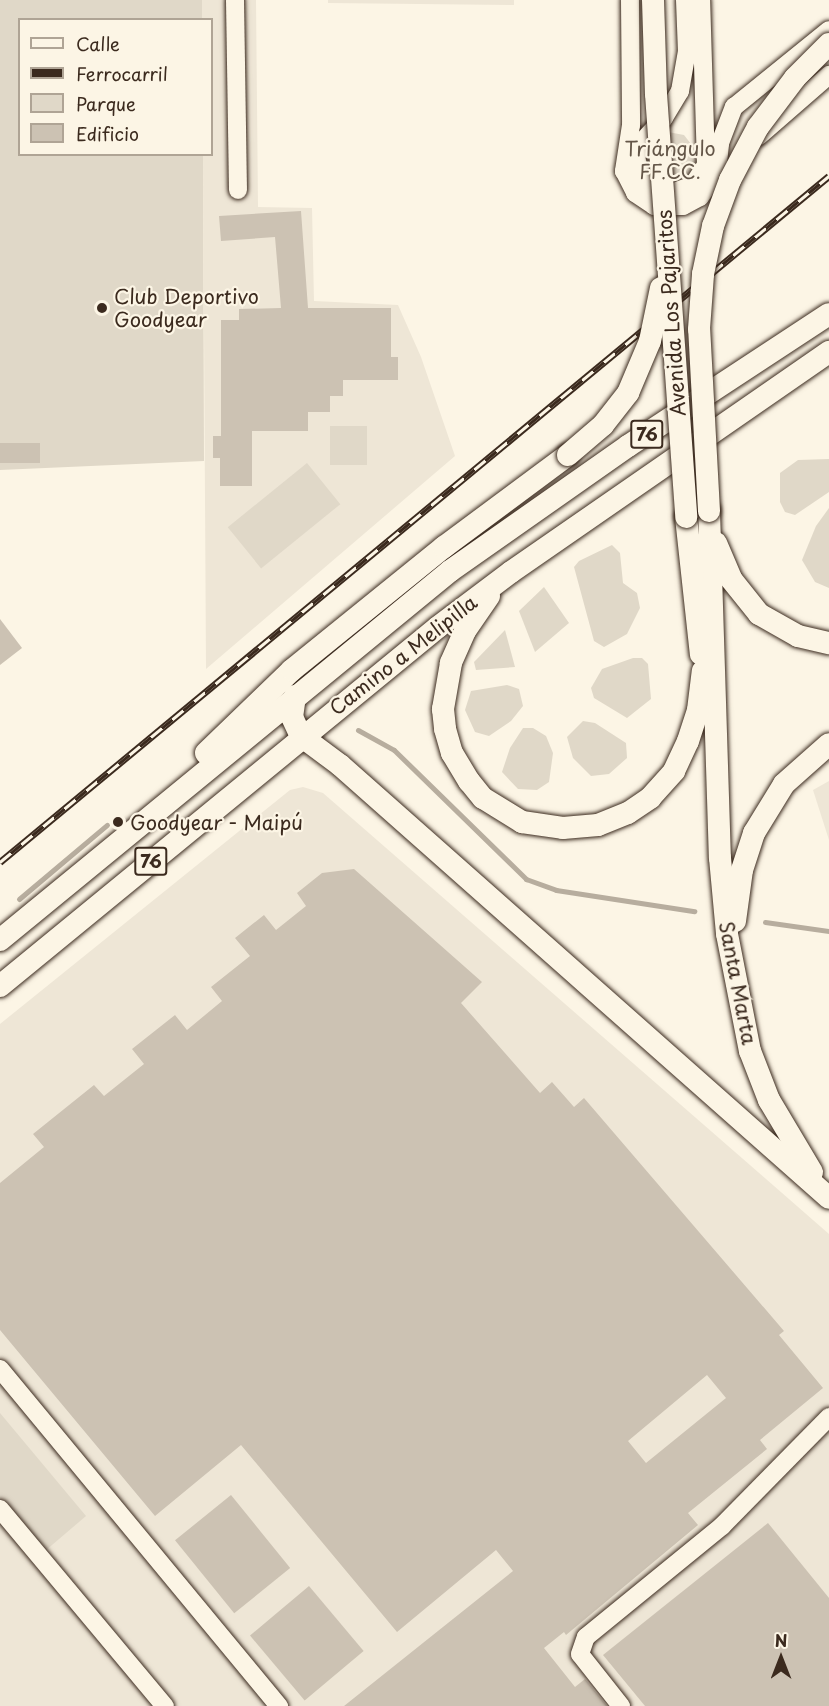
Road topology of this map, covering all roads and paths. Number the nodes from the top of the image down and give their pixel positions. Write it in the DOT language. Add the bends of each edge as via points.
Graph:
graph roads {
  1 [pos="235,0"];
  2 [pos="630,0"];
  3 [pos="653,0"];
  4 [pos="685,0"];
  5 [pos="701,0"];
  6 [pos="711,0"];
  7 [pos="829,30"];
  8 [pos="829,44"];
  9 [pos="829,75"];
  10 [pos="720,148"];
  11 [pos="717,173"];
  12 [pos="238,190"];
  13 [pos="666,236"];
  14 [pos="829,302"];
  15 [pos="829,314"];
  16 [pos="803,331"];
  17 [pos="828,354"];
  18 [pos="709,511"];
  19 [pos="687,517"];
  20 [pos="511,572"];
  21 [pos="829,643"];
  22 [pos="703,670"];
  23 [pos="296,696"];
  24 [pos="301,736"];
  25 [pos="829,744"];
  26 [pos="717,751"];
  27 [pos="169,800"];
  28 [pos="0,940"];
  29 [pos="734,982"];
  30 [pos="0,986"];
  31 [pos="829,1196"];
  32 [pos="0,1369"];
  33 [pos="829,1417"];
  34 [pos="0,1509"];
  35 [pos="165,1706"];
  36 [pos="279,1706"];
  37 [pos="621,1706"];
  1 -- 12 [label="street"];
  2 -- 11 [label="street" via="631,125 624,171 630,187 647,203 666,208 692,202"];
  3 -- 13 [label="main road, Avenida Los Pajaritos, bridge"];
  4 -- 5 [label="street" via="687,51 680,91 664,118 642,142 636,158 643,181 653,191 666,195 693,185 706,165"];
  6 -- 10 [label="street" via="712,97"];
  7 -- 10 [label="street" via="744,96 726,121"];
  8 -- 18 [label="main road, bridge" via="795,78 758,127 730,180 713,226 703,274 699,329"];
  9 -- 11 [label="street"];
  10 -- 11 [label="street"];
  13 -- 19 [label="main road, Avenida Los Pajaritos, bridge"];
  13 -- 27 [label="main road, bridge" via="656,320 637,376 612,415 568,455 444,547 292,670 198,761"];
  14 -- 16 [label="main road"];
  15 -- 16 [label="main road, Camino a Melipilla / 76"];
  16 -- 23 [label="main road, Camino a Melipilla / 76" via="501,533"];
  17 -- 20 [label="main road, Camino a Melipilla / 76"];
  18 -- 21 [label="main road" via="723,563 749,603 784,630"];
  18 -- 26 [label="main road, Santa Marta"];
  19 -- 22 [label="main road, Santa Marta"];
  20 -- 22 [label="main road" via="465,630 451,663 443,709 448,741 460,768 483,798 510,817 541,827 584,828 620,818 639,807 663,784 681,758 698,710"];
  20 -- 24 [label="main road, Camino a Melipilla / 76"];
  22 -- 26 [label="main road, Santa Marta"];
  23 -- 24 [label="main road" via="292,717"];
  23 -- 27 [label="main road, Camino a Melipilla / 76"];
  24 -- 30 [label="main road, Camino a Melipilla / 76"];
  24 -- 31 [label="main road" via="340,765"];
  25 -- 29 [label="main road" via="784,784 754,833 738,891"];
  26 -- 29 [label="main road, Santa Marta" via="722,890"];
  27 -- 28 [label="main road, Camino a Melipilla / 76"];
  29 -- 31 [label="main road, Santa Marta" via="750,1051 769,1100 788,1137"];
  32 -- 36 [label="street"];
  33 -- 37 [label="street" via="722,1526 586,1637 580,1654"];
  34 -- 35 [label="street"];
}
